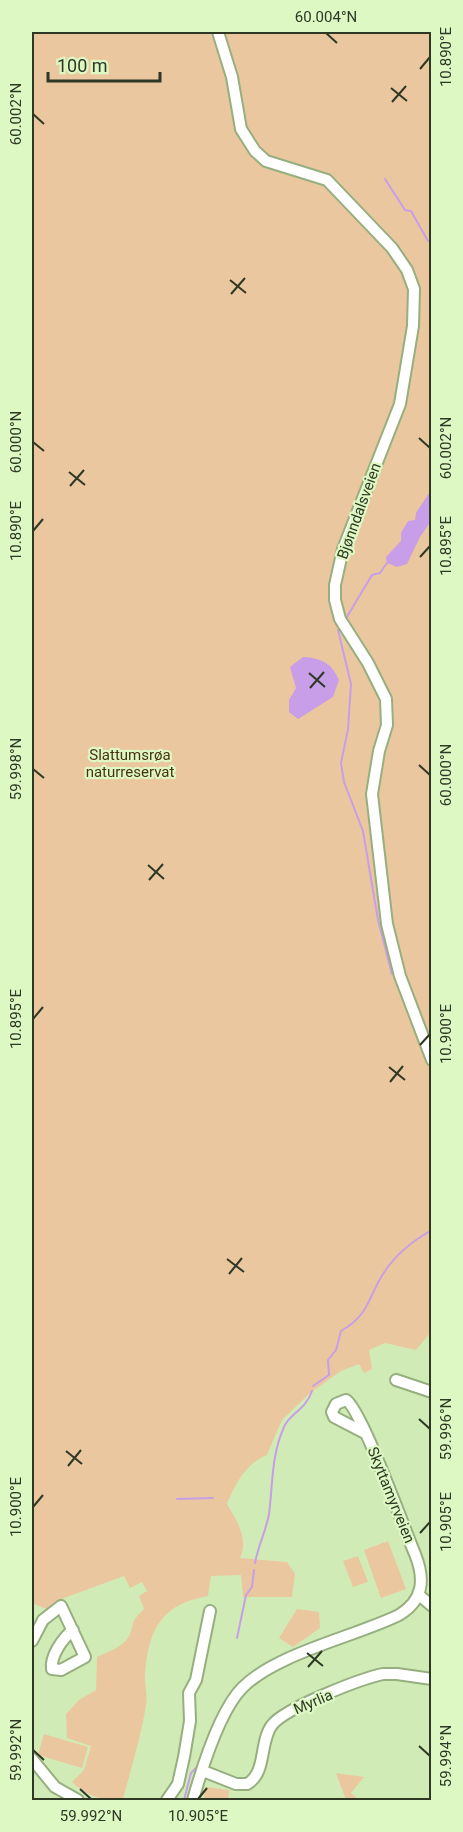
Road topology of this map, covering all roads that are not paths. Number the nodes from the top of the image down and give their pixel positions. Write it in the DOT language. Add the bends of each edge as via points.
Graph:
graph roads {
  1 [pos="218,32"];
  2 [pos="432,1060"];
  3 [pos="396,1380"];
  4 [pos="432,1392"];
  5 [pos="365,1433"];
  6 [pos="419,1594"];
  7 [pos="432,1606"];
  8 [pos="210,1611"];
  9 [pos="73,1630"];
  10 [pos="32,1641"];
  11 [pos="432,1679"];
  12 [pos="32,1759"];
  13 [pos="203,1771"];
  14 [pos="78,1800"];
  15 [pos="167,1800"];
  16 [pos="193,1800"];
  1 -- 2 [label="street, Bjønndalsveien" via="232,77 241,129 255,151 266,161 327,180 392,248 414,289 413,326 400,404 343,549 335,600 340,619 386,699 387,725 372,794 387,924 400,976"];
  3 -- 4 [label="street"];
  5 -- 6 [label="street, Skyttamyrveien" via="420,1566"];
  6 -- 7 [label="street"];
  6 -- 13 [label="street" via="399,1615 274,1666 255,1678 236,1696 225,1714"];
  8 -- 15 [label="street" via="196,1680 189,1694 190,1721 178,1784"];
  9 -- 10 [label="street" via="61,1606 43,1620"];
  11 -- 13 [label="street, Myrlia" via="383,1674 289,1711 269,1730 258,1773 247,1784 236,1784"];
  12 -- 14 [label="street" via="55,1787"];
  13 -- 16 [label="street"];
}
